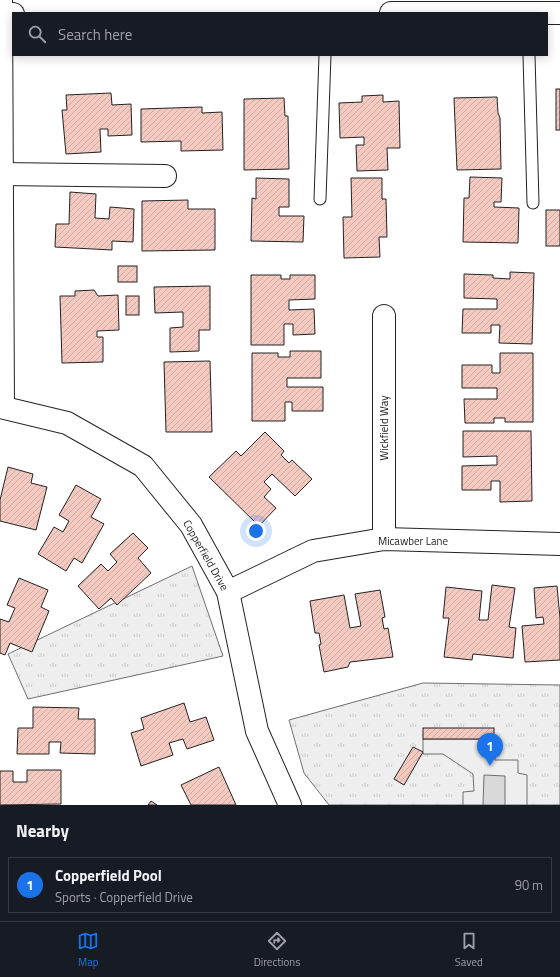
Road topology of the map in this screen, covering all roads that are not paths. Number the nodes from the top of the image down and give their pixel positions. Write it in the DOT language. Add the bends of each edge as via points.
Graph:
graph roads {
  1 [pos="4,10"];
  2 [pos="548,13"];
  3 [pos="560,13"];
  4 [pos="325,56"];
  5 [pos="529,56"];
  6 [pos="1,174"];
  7 [pos="165,176"];
  8 [pos="320,199"];
  9 [pos="533,203"];
  10 [pos="384,316"];
  11 [pos="2,407"];
  12 [pos="384,539"];
  13 [pos="560,544"];
  14 [pos="228,592"];
  15 [pos="290,805"];
  1 -- 6 [label="street"];
  2 -- 3 [label="street"];
  4 -- 8 [label="lane"];
  5 -- 9 [label="lane"];
  6 -- 7 [label="street"];
  6 -- 11 [label="street"];
  10 -- 12 [label="street, Wickfield Way"];
  11 -- 14 [label="street, Copperfield Drive" via="67,423 143,466 191,525"];
  12 -- 13 [label="street, Micawber Lane"];
  12 -- 14 [label="street, Micawber Lane" via="313,551"];
  14 -- 15 [label="street, Copperfield Drive" via="258,731"];
}
